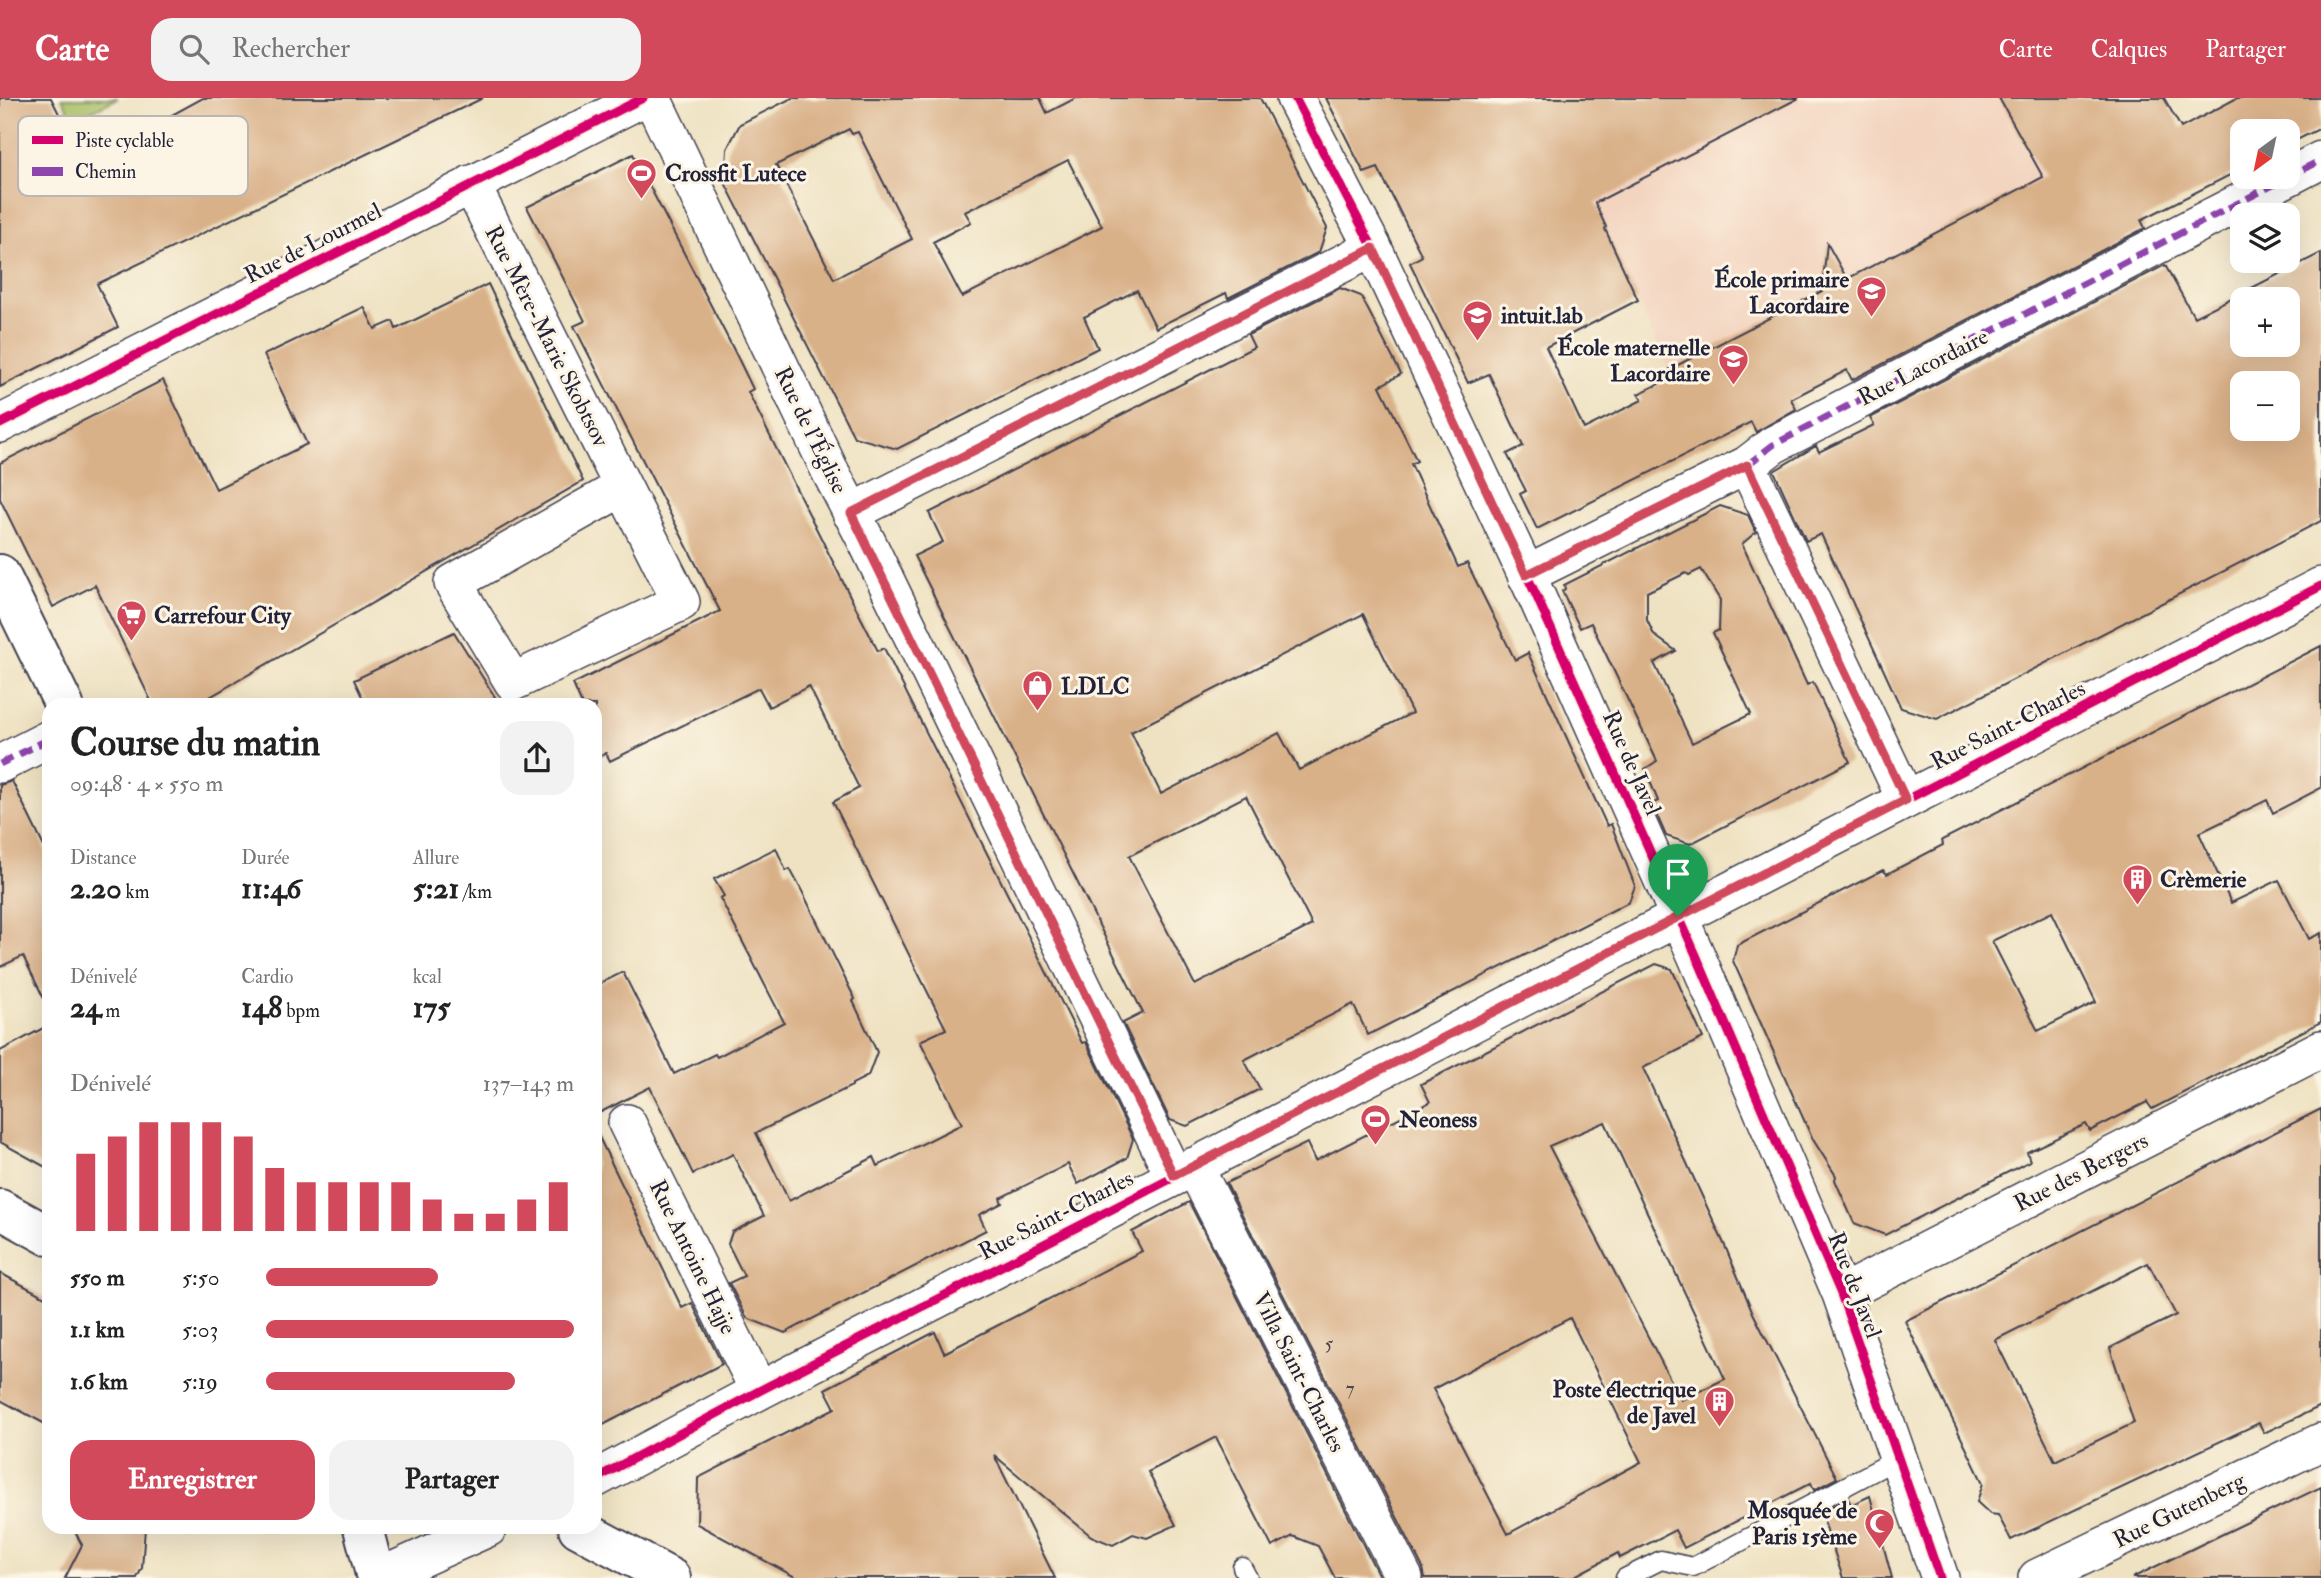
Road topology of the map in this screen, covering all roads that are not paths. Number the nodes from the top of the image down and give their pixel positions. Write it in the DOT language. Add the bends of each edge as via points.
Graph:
graph roads {
  1 [pos="643,98"];
  2 [pos="652,98"];
  3 [pos="1295,98"];
  4 [pos="2321,160"];
  5 [pos="471,184"];
  6 [pos="1373,248"];
  7 [pos="0,424"];
  8 [pos="1747,465"];
  9 [pos="623,487"];
  10 [pos="851,513"];
  11 [pos="0,574"];
  12 [pos="1526,575"];
  13 [pos="2321,586"];
  14 [pos="61,698"];
  15 [pos="42,742"];
  16 [pos="0,764"];
  17 [pos="1906,800"];
  18 [pos="1678,916"];
  19 [pos="2321,1049"];
  20 [pos="628,1123"];
  21 [pos="1184,1171"];
  22 [pos="0,1209"];
  23 [pos="42,1232"];
  24 [pos="1841,1294"];
  25 [pos="759,1391"];
  26 [pos="2321,1442"];
  27 [pos="1897,1459"];
  28 [pos="602,1475"];
  29 [pos="365,1534"];
  30 [pos="475,1534"];
  31 [pos="589,1534"];
  32 [pos="376,1578"];
  33 [pos="671,1578"];
  34 [pos="1404,1578"];
  35 [pos="1625,1578"];
  36 [pos="1940,1578"];
  37 [pos="2037,1578"];
  1 -- 5 [label="street, Rue de Lourmel"];
  2 -- 10 [label="street, Rue de l'Église"];
  3 -- 6 [label="street, Rue de Javel"];
  4 -- 8 [label="street, Rue Lacordaire" via="1786,438"];
  5 -- 7 [label="street, Rue de Lourmel"];
  5 -- 9 [label="street, Rue Mère-Marie Skobtsov"];
  6 -- 10 [label="street"];
  6 -- 12 [label="street, Rue de Javel"];
  8 -- 12 [label="street, Rue Lacordaire"];
  8 -- 17 [label="street"];
  9 -- 9 [label="street, Rue Mère-Marie Skobtsov" via="453,583 513,682 681,602"];
  10 -- 21 [label="street, Rue de l'Église"];
  11 -- 14 [label="street"];
  12 -- 18 [label="street, Rue de Javel"];
  13 -- 17 [label="street, Rue Saint-Charles"];
  15 -- 16 [label="street"];
  17 -- 18 [label="street, Rue Saint-Charles"];
  18 -- 21 [label="street, Rue Saint-Charles"];
  18 -- 24 [label="street, Rue de Javel"];
  19 -- 24 [label="street, Rue des Bergers"];
  20 -- 25 [label="street, Rue Antoine Hajje"];
  21 -- 25 [label="street, Rue Saint-Charles"];
  21 -- 34 [label="street, Villa Saint-Charles"];
  22 -- 23 [label="street"];
  24 -- 27 [label="street, Rue de Javel"];
  25 -- 28 [label="street, Rue Saint-Charles"];
  26 -- 37 [label="street, Rue Gutenberg"];
  27 -- 35 [label="lane" via="1693,1567 1661,1560"];
  27 -- 36 [label="street, Rue de Javel"];
  29 -- 32 [label="street"];
  30 -- 32 [label="street"];
  31 -- 33 [label="street"];
}
